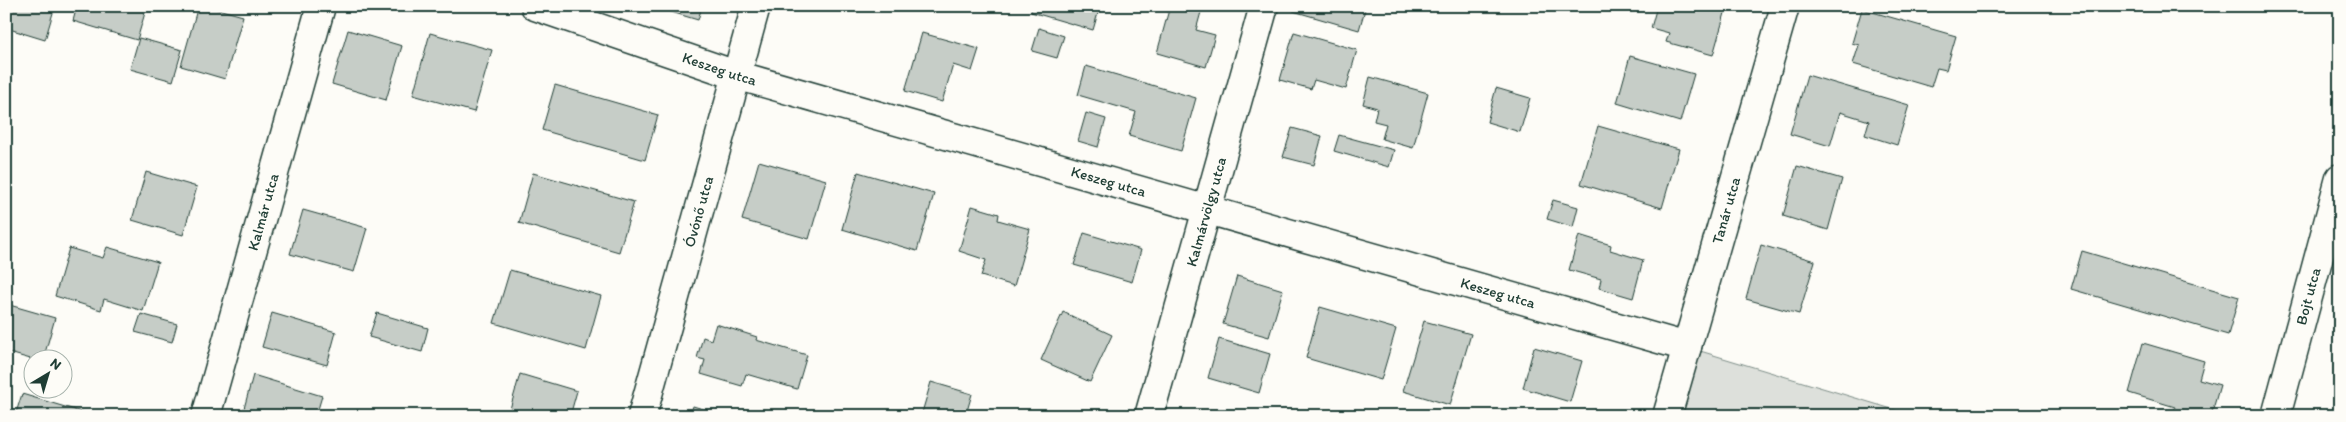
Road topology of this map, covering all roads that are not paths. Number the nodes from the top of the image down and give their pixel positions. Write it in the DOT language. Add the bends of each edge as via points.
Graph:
graph roads {
  1 [pos="321,6"];
  2 [pos="535,6"];
  3 [pos="756,6"];
  4 [pos="1264,6"];
  5 [pos="1785,6"];
  6 [pos="736,75"];
  7 [pos="2340,178"];
  8 [pos="1206,211"];
  9 [pos="1687,347"];
  10 [pos="206,416"];
  11 [pos="642,416"];
  12 [pos="1149,416"];
  13 [pos="1667,416"];
  14 [pos="2276,416"];
  1 -- 10 [label="street, Kalmár utca"];
  2 -- 6 [label="street, Keszeg utca"];
  3 -- 6 [label="street, Óvónő utca"];
  4 -- 8 [label="street, Kalmárvölgy utca"];
  5 -- 9 [label="street, Tanár utca"];
  6 -- 8 [label="street, Keszeg utca"];
  6 -- 11 [label="street, Óvónő utca"];
  7 -- 14 [label="street, Bojt utca"];
  8 -- 9 [label="street, Keszeg utca"];
  8 -- 12 [label="street, Kalmárvölgy utca"];
  9 -- 13 [label="street, Tanár utca"];
}
